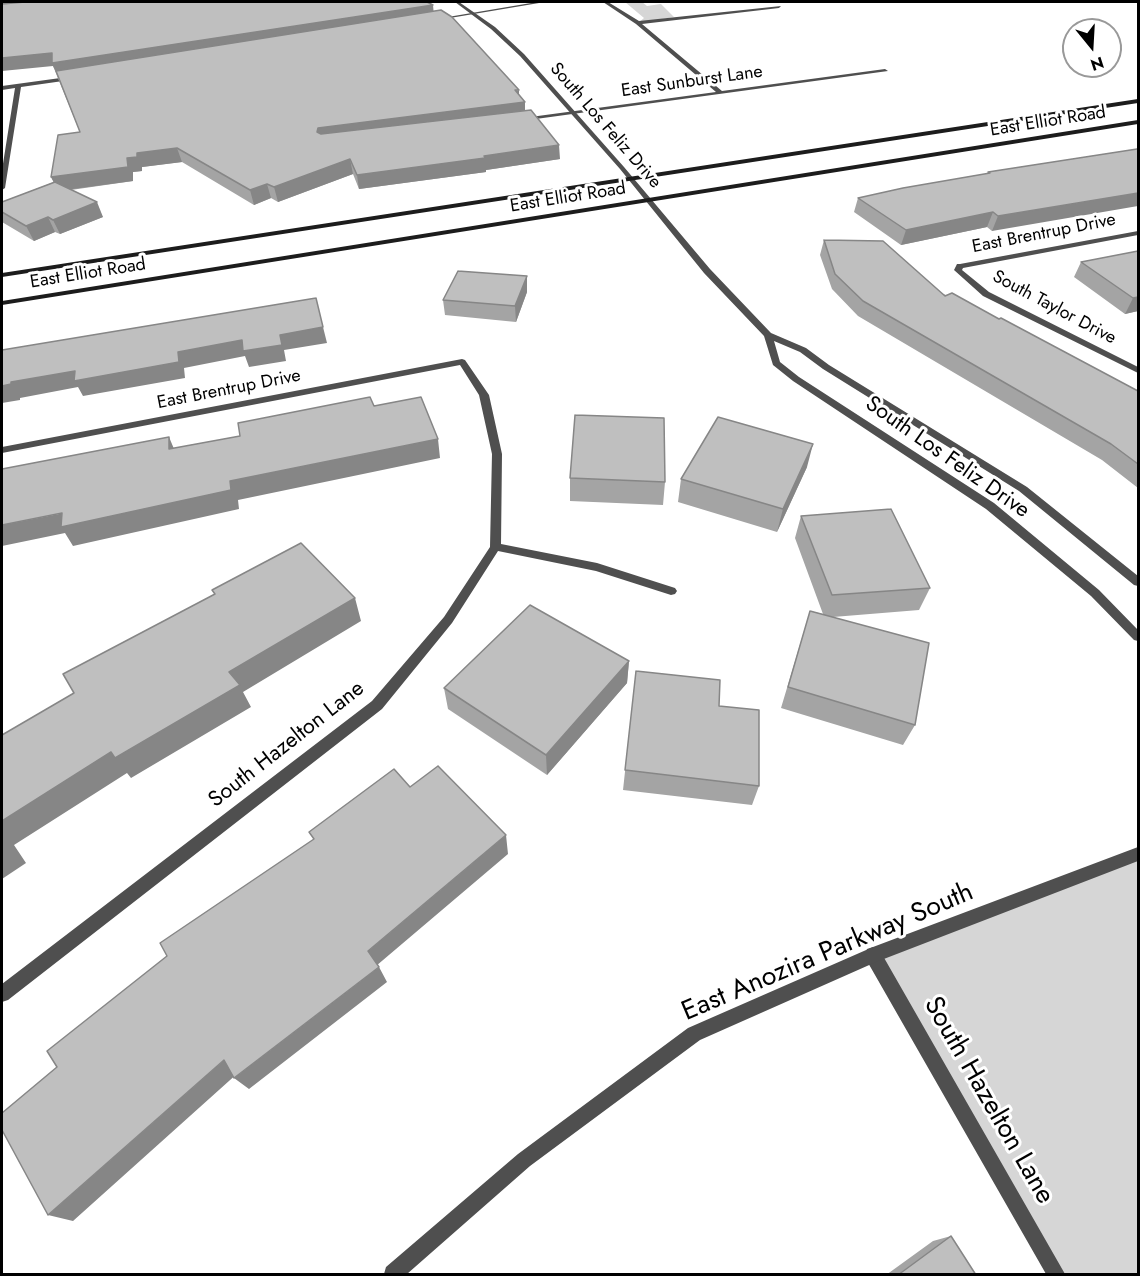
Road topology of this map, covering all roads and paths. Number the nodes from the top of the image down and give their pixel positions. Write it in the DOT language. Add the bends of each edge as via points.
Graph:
graph roads {
  1 [pos="457,2"];
  2 [pos="543,2"];
  3 [pos="605,2"];
  4 [pos="779,7"];
  5 [pos="474,14"];
  6 [pos="432,21"];
  7 [pos="638,23"];
  8 [pos="885,71"];
  9 [pos="77,78"];
  10 [pos="18,86"];
  11 [pos="2,88"];
  12 [pos="721,93"];
  13 [pos="1138,101"];
  14 [pos="574,114"];
  15 [pos="518,120"];
  16 [pos="1138,122"];
  17 [pos="631,179"];
  18 [pos="2,188"];
  19 [pos="647,201"];
  20 [pos="1138,233"];
  21 [pos="958,270"];
  22 [pos="2,275"];
  23 [pos="2,303"];
  24 [pos="768,334"];
  25 [pos="1138,370"];
  26 [pos="2,450"];
  27 [pos="495,547"];
  28 [pos="1138,582"];
  29 [pos="672,591"];
  30 [pos="1138,637"];
  31 [pos="1138,854"];
  32 [pos="873,955"];
  33 [pos="2,994"];
  34 [pos="393,1275"];
  35 [pos="1056,1275"];
  1 -- 5 [label="street, South Los Feliz Drive"];
  2 -- 5 [label="street"];
  3 -- 7 [label="street"];
  4 -- 7 [label="street"];
  5 -- 6 [label="street"];
  5 -- 14 [label="street, South Los Feliz Drive" via="522,55"];
  7 -- 12 [label="street"];
  8 -- 12 [label="street, East Sunburst Lane"];
  9 -- 10 [label="street"];
  10 -- 11 [label="street"];
  10 -- 18 [label="street"];
  12 -- 14 [label="street, East Sunburst Lane"];
  13 -- 17 [label="main road, East Elliot Road"];
  14 -- 15 [label="street, East Sunburst Lane"];
  14 -- 17 [label="street, South Los Feliz Drive"];
  16 -- 19 [label="main road, East Elliot Road"];
  17 -- 19 [label="street, South Los Feliz Drive"];
  17 -- 22 [label="main road, East Elliot Road"];
  19 -- 23 [label="main road, East Elliot Road"];
  19 -- 24 [label="street, South Los Feliz Drive"];
  20 -- 21 [label="street, East Brentrup Drive" via="960,266"];
  21 -- 25 [label="street, South Taylor Drive" via="986,294"];
  24 -- 28 [label="street, South Los Feliz Drive" via="803,350 1023,489"];
  24 -- 30 [label="street, South Los Feliz Drive" via="776,363 990,506 1095,593"];
  26 -- 27 [label="street, East Brentrup Drive" via="462,362 484,395 497,454"];
  27 -- 29 [label="street" via="597,567"];
  27 -- 33 [label="street, South Hazelton Lane" via="448,620 377,705"];
  31 -- 32 [label="street, East Anozira Parkway South"];
  32 -- 34 [label="street, East Anozira Parkway South" via="694,1034 524,1160"];
  32 -- 35 [label="street, South Hazelton Lane"];
}
